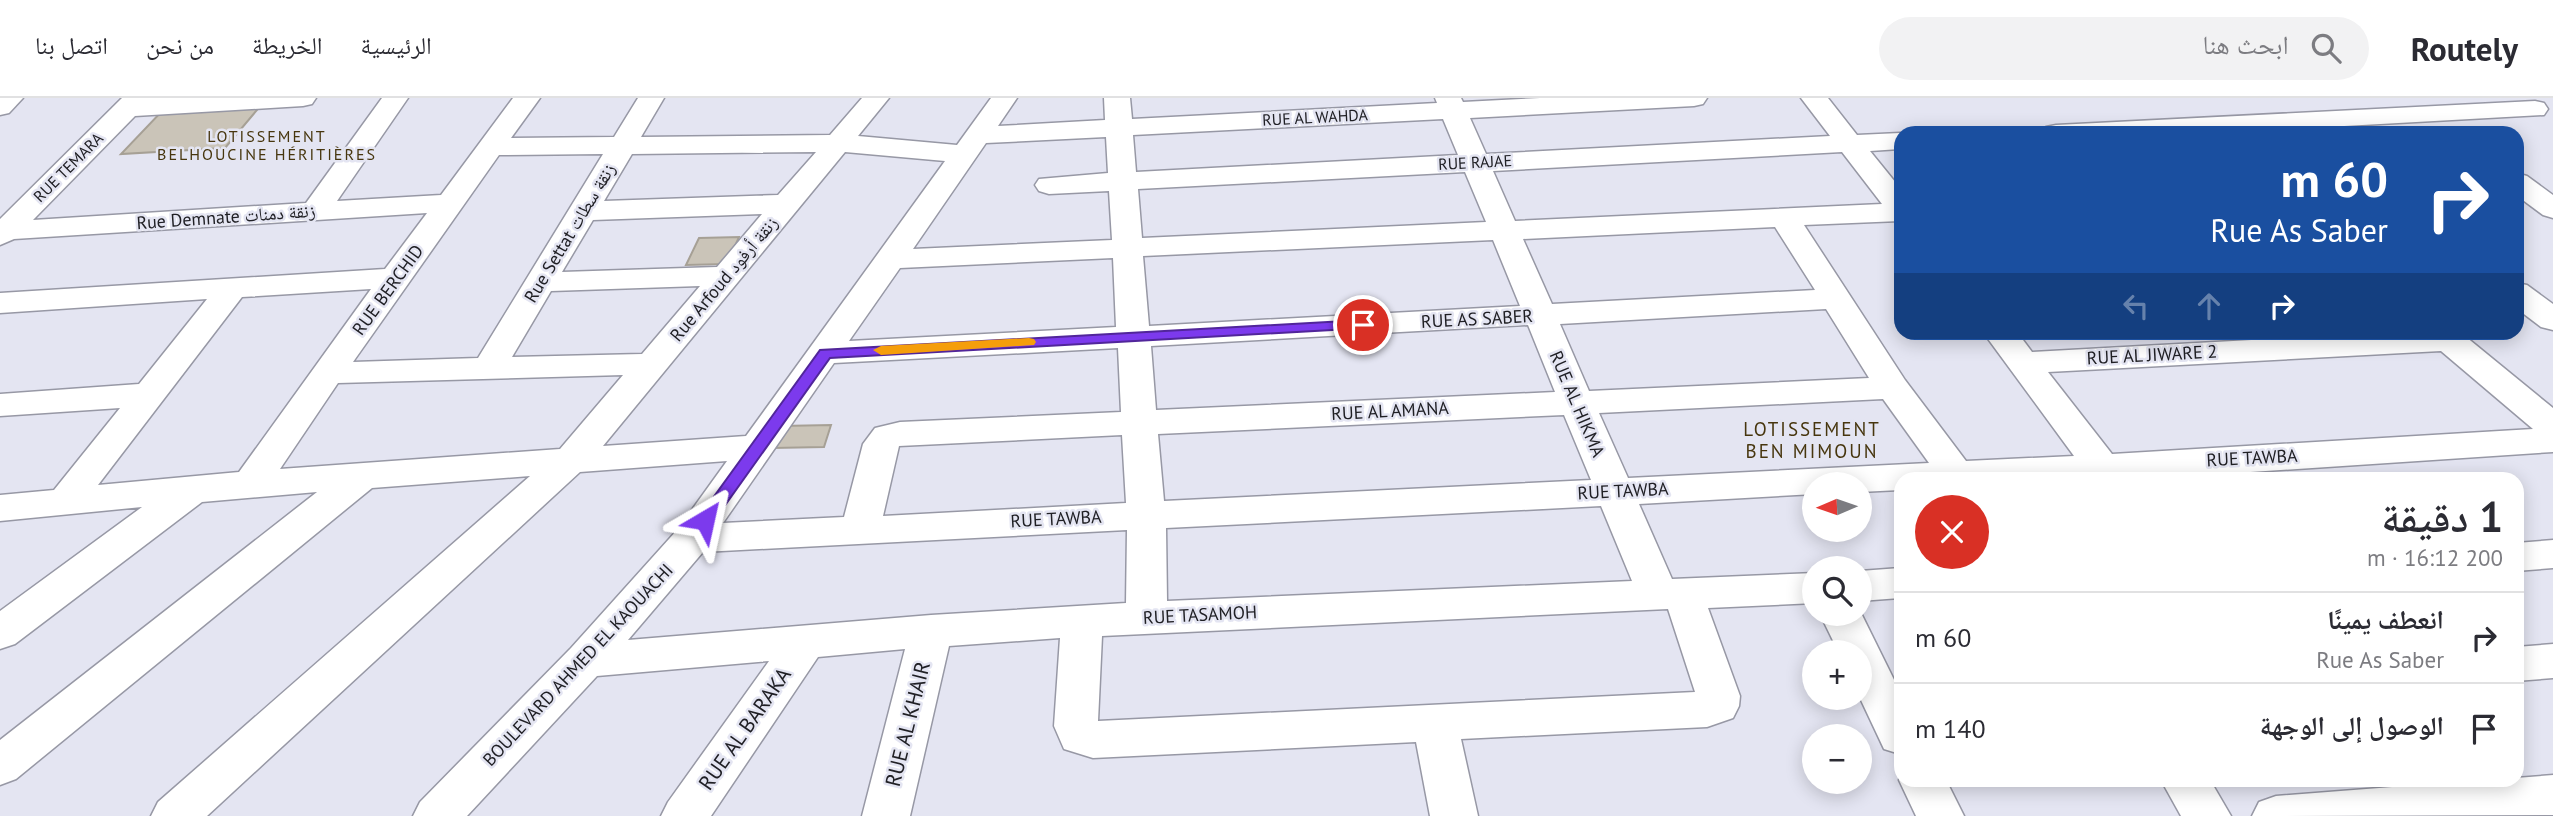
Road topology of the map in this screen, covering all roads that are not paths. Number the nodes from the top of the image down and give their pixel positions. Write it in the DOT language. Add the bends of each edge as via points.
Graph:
graph roads {
  1 [pos="10,98"];
  2 [pos="303,98"];
  3 [pos="396,98"];
  4 [pos="527,98"];
  5 [pos="651,98"];
  6 [pos="876,98"];
  7 [pos="1004,98"];
  8 [pos="1694,98"];
  9 [pos="1814,98"];
  10 [pos="132,103"];
  11 [pos="1450,104"];
  12 [pos="2164,105"];
  13 [pos="0,107"];
  14 [pos="2535,109"];
  15 [pos="1118,113"];
  16 [pos="2188,126"];
  17 [pos="2258,126"];
  18 [pos="1649,127"];
  19 [pos="1894,141"];
  20 [pos="838,143"];
  21 [pos="623,144"];
  22 [pos="971,144"];
  23 [pos="1852,144"];
  24 [pos="492,147"];
  25 [pos="1475,162"];
  26 [pos="1123,180"];
  27 [pos="2553,180"];
  28 [pos="2524,182"];
  29 [pos="1049,184"];
  30 [pos="2524,187"];
  31 [pos="1894,202"];
  32 [pos="452,203"];
  33 [pos="787,204"];
  34 [pos="2553,209"];
  35 [pos="1894,210"];
  36 [pos="316,211"];
  37 [pos="584,211"];
  38 [pos="1784,218"];
  39 [pos="1504,230"];
  40 [pos="2,233"];
  41 [pos="1127,249"];
  42 [pos="891,259"];
  43 [pos="726,276"];
  44 [pos="395,278"];
  45 [pos="541,282"];
  46 [pos="233,288"];
  47 [pos="2524,298"];
  48 [pos="1836,299"];
  49 [pos="0,303"];
  50 [pos="1539,315"];
  51 [pos="2553,320"];
  52 [pos="1134,337"];
  53 [pos="2005,340"];
  54 [pos="2382,340"];
  55 [pos="2449,340"];
  56 [pos="825,354"];
  57 [pos="2024,363"];
  58 [pos="654,364"];
  59 [pos="489,368"];
  60 [pos="330,373"];
  61 [pos="1893,388"];
  62 [pos="147,395"];
  63 [pos="1576,403"];
  64 [pos="0,405"];
  65 [pos="1140,423"];
  66 [pos="2553,427"];
  67 [pos="2553,440"];
  68 [pos="758,447"];
  69 [pos="572,459"];
  70 [pos="1955,472"];
  71 [pos="2106,472"];
  72 [pos="2121,472"];
  73 [pos="362,476"];
  74 [pos="1894,477"];
  75 [pos="250,484"];
  76 [pos="192,490"];
  77 [pos="1616,492"];
  78 [pos="32,506"];
  79 [pos="1146,515"];
  80 [pos="0,527"];
  81 [pos="860,529"];
  82 [pos="692,539"];
  83 [pos="2553,554"];
  84 [pos="2524,556"];
  85 [pos="1894,583"];
  86 [pos="1872,585"];
  87 [pos="1802,589"];
  88 [pos="1670,594"];
  89 [pos="1147,617"];
  90 [pos="1082,622"];
  91 [pos="931,631"];
  92 [pos="0,633"];
  93 [pos="805,643"];
  94 [pos="586,660"];
  95 [pos="2553,662"];
  96 [pos="2524,664"];
  97 [pos="1872,678"];
  98 [pos="1435,722"];
  99 [pos="1894,724"];
  100 [pos="0,766"];
  101 [pos="1926,787"];
  102 [pos="2188,787"];
  103 [pos="2553,794"];
  104 [pos="2363,802"];
  105 [pos="175,816"];
  106 [pos="437,816"];
  107 [pos="685,816"];
  108 [pos="886,816"];
  109 [pos="1454,816"];
  110 [pos="1940,816"];
  111 [pos="2207,816"];
  112 [pos="2276,816"];
  1 -- 13 [label="street"];
  2 -- 10 [label="street"];
  3 -- 36 [label="street"];
  4 -- 24 [label="street, RUE BERCHID"];
  5 -- 21 [label="street, Rue Settat زنقة سطات"];
  6 -- 20 [label="street, Rue Arfoud زنقة أرفود"];
  7 -- 22 [label="street, BOULEVARD AHMED EL KAOUACHI"];
  8 -- 18 [label="street, RUE AL WAHDA"];
  9 -- 23 [label="street"];
  10 -- 40 [label="street, RUE TEMARA"];
  11 -- 15 [label="street, RUE AL WAHDA"];
  11 -- 18 [label="street, RUE AL WAHDA"];
  11 -- 25 [label="street, RUE AL HIKMA"];
  12 -- 16 [label="street"];
  14 -- 17 [label="street"];
  15 -- 22 [label="street, RUE AL WAHDA"];
  15 -- 26 [label="street"];
  18 -- 23 [label="street, RUE RAJAE"];
  18 -- 25 [label="street, RUE RAJAE"];
  19 -- 23 [label="street, RUE RAJAE"];
  20 -- 21 [label="street, RUE AL WAHDA"];
  20 -- 22 [label="street, RUE AL WAHDA"];
  20 -- 33 [label="street, Rue Arfoud زنقة أرفود"];
  21 -- 24 [label="street, RUE AL WAHDA"];
  21 -- 37 [label="street, Rue Settat زنقة سطات"];
  22 -- 42 [label="street, BOULEVARD AHMED EL KAOUACHI"];
  23 -- 31 [label="street"];
  24 -- 32 [label="street, RUE BERCHID"];
  25 -- 26 [label="street, RUE RAJAE"];
  25 -- 39 [label="street, RUE AL HIKMA"];
  26 -- 29 [label="street, RUE RAJAE"];
  26 -- 41 [label="street"];
  27 -- 28 [label="street"];
  30 -- 34 [label="street"];
  32 -- 36 [label="street, Rue Demnate زنقة دمنات"];
  32 -- 44 [label="street, RUE BERCHID"];
  33 -- 37 [label="street"];
  33 -- 43 [label="street, Rue Arfoud زنقة أرفود"];
  35 -- 38 [label="street"];
  36 -- 40 [label="street, Rue Demnate زنقة دمنات"];
  37 -- 45 [label="street, Rue Settat زنقة سطات"];
  38 -- 39 [label="street"];
  38 -- 48 [label="street"];
  39 -- 41 [label="street"];
  39 -- 50 [label="street, RUE AL HIKMA"];
  41 -- 42 [label="street"];
  41 -- 52 [label="street"];
  42 -- 56 [label="street, BOULEVARD AHMED EL KAOUACHI"];
  43 -- 45 [label="street"];
  43 -- 58 [label="street, Rue Arfoud زنقة أرفود"];
  44 -- 46 [label="street"];
  44 -- 60 [label="street, RUE BERCHID"];
  45 -- 59 [label="street, Rue Settat زنقة سطات"];
  46 -- 49 [label="street"];
  46 -- 62 [label="street"];
  47 -- 51 [label="street"];
  48 -- 50 [label="street, RUE AS SABER"];
  48 -- 61 [label="street"];
  50 -- 52 [label="street, RUE AS SABER"];
  50 -- 63 [label="street, RUE AL HIKMA"];
  52 -- 56 [label="street, RUE AS SABER"];
  52 -- 65 [label="street"];
  53 -- 57 [label="street"];
  54 -- 57 [label="street, RUE AL JIWARE 2"];
  55 -- 66 [label="street"];
  56 -- 68 [label="street, BOULEVARD AHMED EL KAOUACHI"];
  57 -- 71 [label="street"];
  58 -- 59 [label="street"];
  58 -- 69 [label="street, Rue Arfoud زنقة أرفود"];
  59 -- 60 [label="street"];
  60 -- 75 [label="street, RUE BERCHID"];
  61 -- 63 [label="street, RUE AL AMANA"];
  61 -- 70 [label="street"];
  62 -- 64 [label="street"];
  62 -- 78 [label="street"];
  63 -- 65 [label="street, RUE AL AMANA"];
  63 -- 77 [label="street, RUE AL HIKMA"];
  65 -- 79 [label="street"];
  65 -- 81 [label="street, RUE AL AMANA" via="888,436 881,444"];
  67 -- 72 [label="street, RUE TAWBA"];
  68 -- 69 [label="street"];
  68 -- 82 [label="street, BOULEVARD AHMED EL KAOUACHI"];
  69 -- 73 [label="street"];
  69 -- 105 [label="street, Rue Arfoud زنقة أرفود"];
  73 -- 75 [label="street"];
  73 -- 100 [label="street"];
  74 -- 77 [label="street, RUE TAWBA"];
  75 -- 76 [label="street"];
  76 -- 78 [label="street"];
  76 -- 92 [label="street"];
  77 -- 79 [label="street, RUE TAWBA"];
  77 -- 88 [label="street, RUE AL HIKMA"];
  78 -- 80 [label="street"];
  79 -- 81 [label="street, RUE TAWBA"];
  79 -- 89 [label="street"];
  81 -- 82 [label="street, RUE TAWBA"];
  82 -- 94 [label="street, BOULEVARD AHMED EL KAOUACHI"];
  83 -- 84 [label="street"];
  85 -- 86 [label="street"];
  87 -- 88 [label="street, RUE TASAMOH"];
  88 -- 89 [label="street, RUE TASAMOH"];
  88 -- 98 [label="street, RUE AL HIKMA" via="1718,695 1717,706"];
  89 -- 90 [label="street, RUE TASAMOH"];
  90 -- 91 [label="street, RUE TASAMOH"];
  90 -- 98 [label="street" via="1076,726 1080,736 1093,740"];
  91 -- 93 [label="street, RUE TASAMOH"];
  91 -- 108 [label="street, RUE AL KHAIR"];
  93 -- 94 [label="street, RUE TASAMOH"];
  93 -- 107 [label="street, RUE AL BARAKA"];
  94 -- 106 [label="street, BOULEVARD AHMED EL KAOUACHI"];
  95 -- 96 [label="street"];
  97 -- 99 [label="street"];
  98 -- 109 [label="street"];
  101 -- 110 [label="street"];
  102 -- 111 [label="street"];
  103 -- 104 [label="street"];
  104 -- 112 [label="street"];
}
